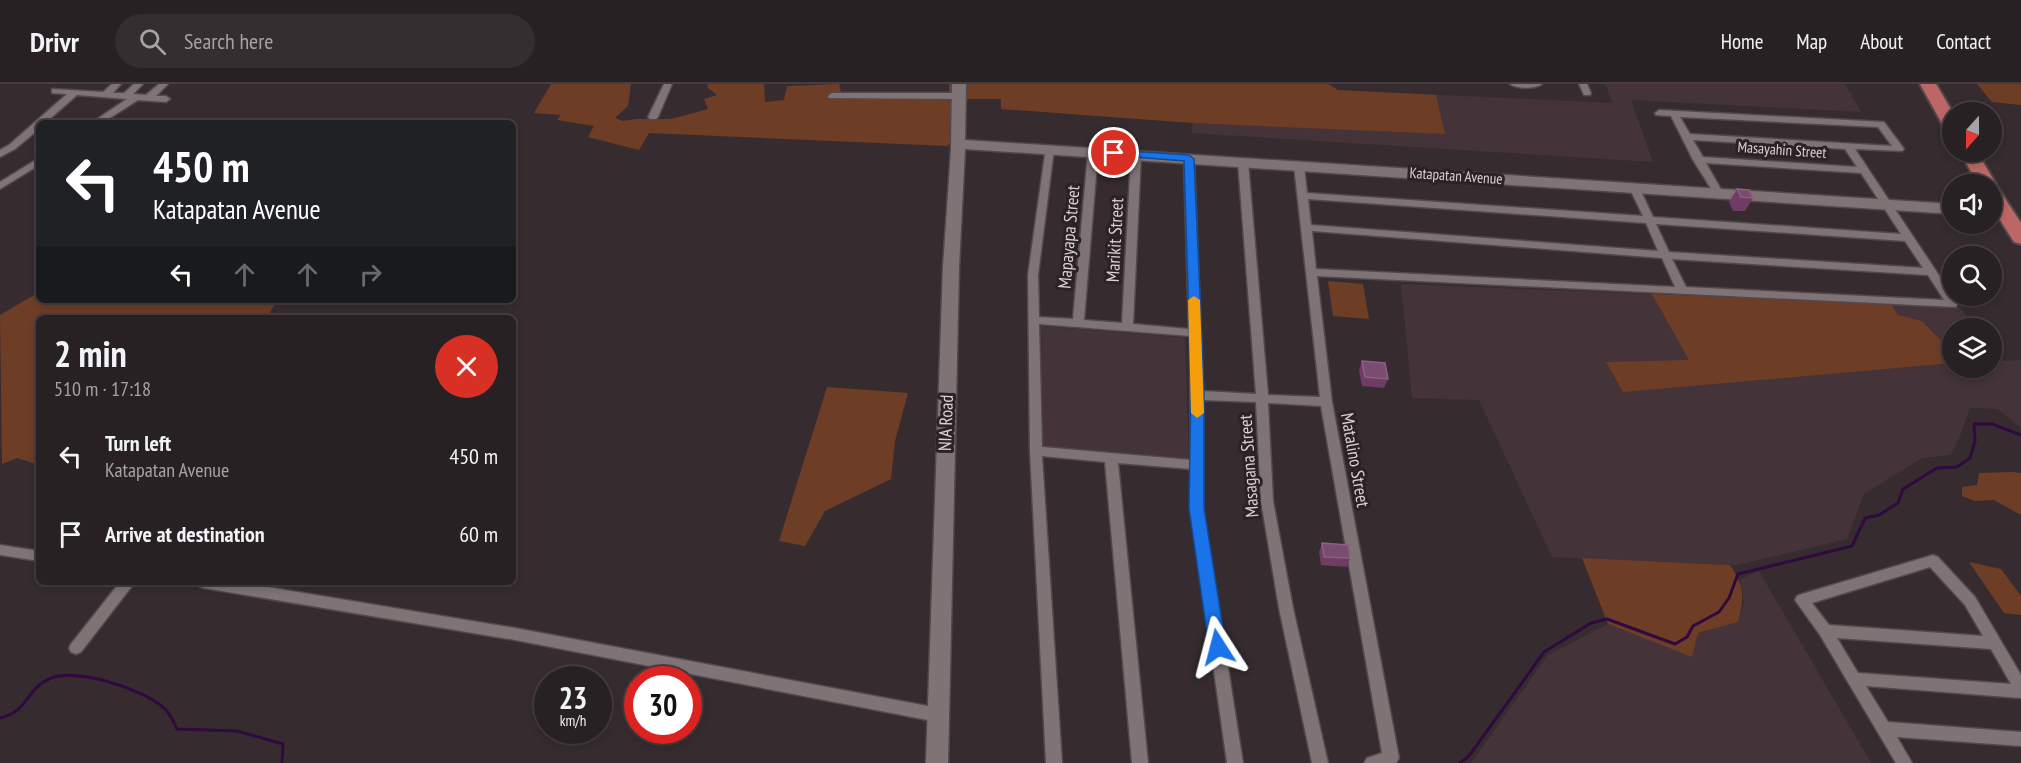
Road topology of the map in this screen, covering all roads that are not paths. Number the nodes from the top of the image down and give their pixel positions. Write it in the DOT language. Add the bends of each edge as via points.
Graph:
graph roads {
  1 [pos="94,84"];
  2 [pos="117,84"];
  3 [pos="140,84"];
  4 [pos="164,84"];
  5 [pos="668,84"];
  6 [pos="1514,84"];
  7 [pos="1538,84"];
  8 [pos="1583,84"];
  9 [pos="1928,84"];
  10 [pos="959,90"];
  11 [pos="55,91"];
  12 [pos="79,92"];
  13 [pos="1587,93"];
  14 [pos="105,94"];
  15 [pos="131,96"];
  16 [pos="832,96"];
  17 [pos="148,98"];
  18 [pos="166,99"];
  19 [pos="1942,108"];
  20 [pos="1659,113"];
  21 [pos="1674,114"];
  22 [pos="653,117"];
  23 [pos="43,120"];
  24 [pos="100,120"];
  25 [pos="36,126"];
  26 [pos="1686,137"];
  27 [pos="958,144"];
  28 [pos="1848,146"];
  29 [pos="1049,149"];
  30 [pos="1093,152"];
  31 [pos="0,154"];
  32 [pos="1136,154"];
  33 [pos="1189,159"];
  34 [pos="1698,160"];
  35 [pos="1243,162"];
  36 [pos="36,163"];
  37 [pos="1299,166"];
  38 [pos="1864,170"];
  39 [pos="0,186"];
  40 [pos="1634,187"];
  41 [pos="1718,193"];
  42 [pos="1304,196"];
  43 [pos="1886,204"];
  44 [pos="1942,208"];
  45 [pos="2002,217"];
  46 [pos="1650,220"];
  47 [pos="1308,228"];
  48 [pos="1909,238"];
  49 [pos="2021,238"];
  50 [pos="1666,255"];
  51 [pos="1313,272"];
  52 [pos="1931,272"];
  53 [pos="1682,291"];
  54 [pos="1035,320"];
  55 [pos="1078,324"];
  56 [pos="1127,328"];
  57 [pos="1195,333"];
  58 [pos="1197,394"];
  59 [pos="1262,398"];
  60 [pos="1326,402"];
  61 [pos="1036,450"];
  62 [pos="1111,457"];
  63 [pos="1198,465"];
  64 [pos="0,550"];
  65 [pos="36,556"];
  66 [pos="126,585"];
  67 [pos="222,585"];
  68 [pos="1825,631"];
  69 [pos="1993,643"];
  70 [pos="76,648"];
  71 [pos="1853,679"];
  72 [pos="2021,689"];
  73 [pos="938,715"];
  74 [pos="1884,729"];
  75 [pos="2021,739"];
  76 [pos="937,763"];
  77 [pos="1054,763"];
  78 [pos="1140,763"];
  79 [pos="1235,763"];
  80 [pos="1320,763"];
  81 [pos="1372,763"];
  82 [pos="1904,763"];
  1 -- 12 [label="street"];
  2 -- 14 [label="street"];
  3 -- 15 [label="street"];
  4 -- 17 [label="street"];
  5 -- 22 [label="street"];
  6 -- 7 [label="street"];
  8 -- 13 [label="street"];
  9 -- 19 [label="highway"];
  10 -- 16 [label="street"];
  10 -- 27 [label="street, NIA Road"];
  11 -- 12 [label="street"];
  12 -- 14 [label="street"];
  12 -- 23 [label="street"];
  14 -- 15 [label="street"];
  15 -- 17 [label="street"];
  15 -- 24 [label="street"];
  17 -- 18 [label="street"];
  20 -- 21 [label="street"];
  21 -- 26 [label="street"];
  21 -- 28 [label="street" via="1881,123 1899,148"];
  25 -- 31 [label="street"];
  26 -- 28 [label="street"];
  26 -- 34 [label="street"];
  27 -- 29 [label="street, Katapatan Avenue"];
  27 -- 73 [label="street, NIA Road"];
  28 -- 38 [label="street"];
  29 -- 30 [label="street, Katapatan Avenue"];
  29 -- 54 [label="street" via="1033,275"];
  30 -- 32 [label="street, Katapatan Avenue"];
  30 -- 55 [label="street, Mapayapa Street"];
  32 -- 33 [label="street, Katapatan Avenue"];
  32 -- 56 [label="street, Marikit Street"];
  33 -- 35 [label="street, Katapatan Avenue"];
  33 -- 57 [label="street"];
  34 -- 38 [label="street, Masayahin Street"];
  34 -- 41 [label="street"];
  35 -- 37 [label="street, Katapatan Avenue"];
  35 -- 59 [label="street, Masagana Street"];
  36 -- 39 [label="street"];
  37 -- 40 [label="street, Katapatan Avenue"];
  37 -- 42 [label="street, Matalino Street"];
  38 -- 43 [label="street"];
  40 -- 41 [label="street, Katapatan Avenue"];
  40 -- 46 [label="street"];
  41 -- 43 [label="street, Katapatan Avenue"];
  42 -- 46 [label="street"];
  42 -- 47 [label="street, Matalino Street"];
  43 -- 44 [label="street, Katapatan Avenue"];
  43 -- 48 [label="street"];
  45 -- 49 [label="highway"];
  46 -- 48 [label="street"];
  46 -- 50 [label="street"];
  47 -- 50 [label="street"];
  47 -- 51 [label="street, Matalino Street"];
  48 -- 52 [label="street"];
  50 -- 52 [label="street"];
  50 -- 53 [label="street"];
  51 -- 53 [label="street"];
  51 -- 60 [label="street, Matalino Street"];
  52 -- 53 [label="street" via="1952,304"];
  54 -- 55 [label="street"];
  54 -- 61 [label="street"];
  55 -- 56 [label="street"];
  56 -- 57 [label="street"];
  57 -- 58 [label="street"];
  58 -- 59 [label="street"];
  58 -- 63 [label="street"];
  59 -- 60 [label="street"];
  59 -- 80 [label="street, Masagana Street" via="1267,501"];
  60 -- 81 [label="street, Matalino Street" via="1390,758"];
  61 -- 62 [label="street"];
  61 -- 77 [label="street"];
  62 -- 63 [label="street"];
  62 -- 78 [label="street"];
  63 -- 79 [label="street" via="1197,508"];
  64 -- 65 [label="street"];
  66 -- 70 [label="street"];
  67 -- 73 [label="street" via="515,634"];
  68 -- 69 [label="street"];
  68 -- 69 [label="street" via="1802,600 1932,561 1970,602"];
  68 -- 71 [label="street"];
  69 -- 72 [label="street"];
  71 -- 72 [label="street"];
  71 -- 74 [label="street"];
  73 -- 76 [label="street, NIA Road"];
  74 -- 75 [label="street"];
  74 -- 82 [label="street"];
}
